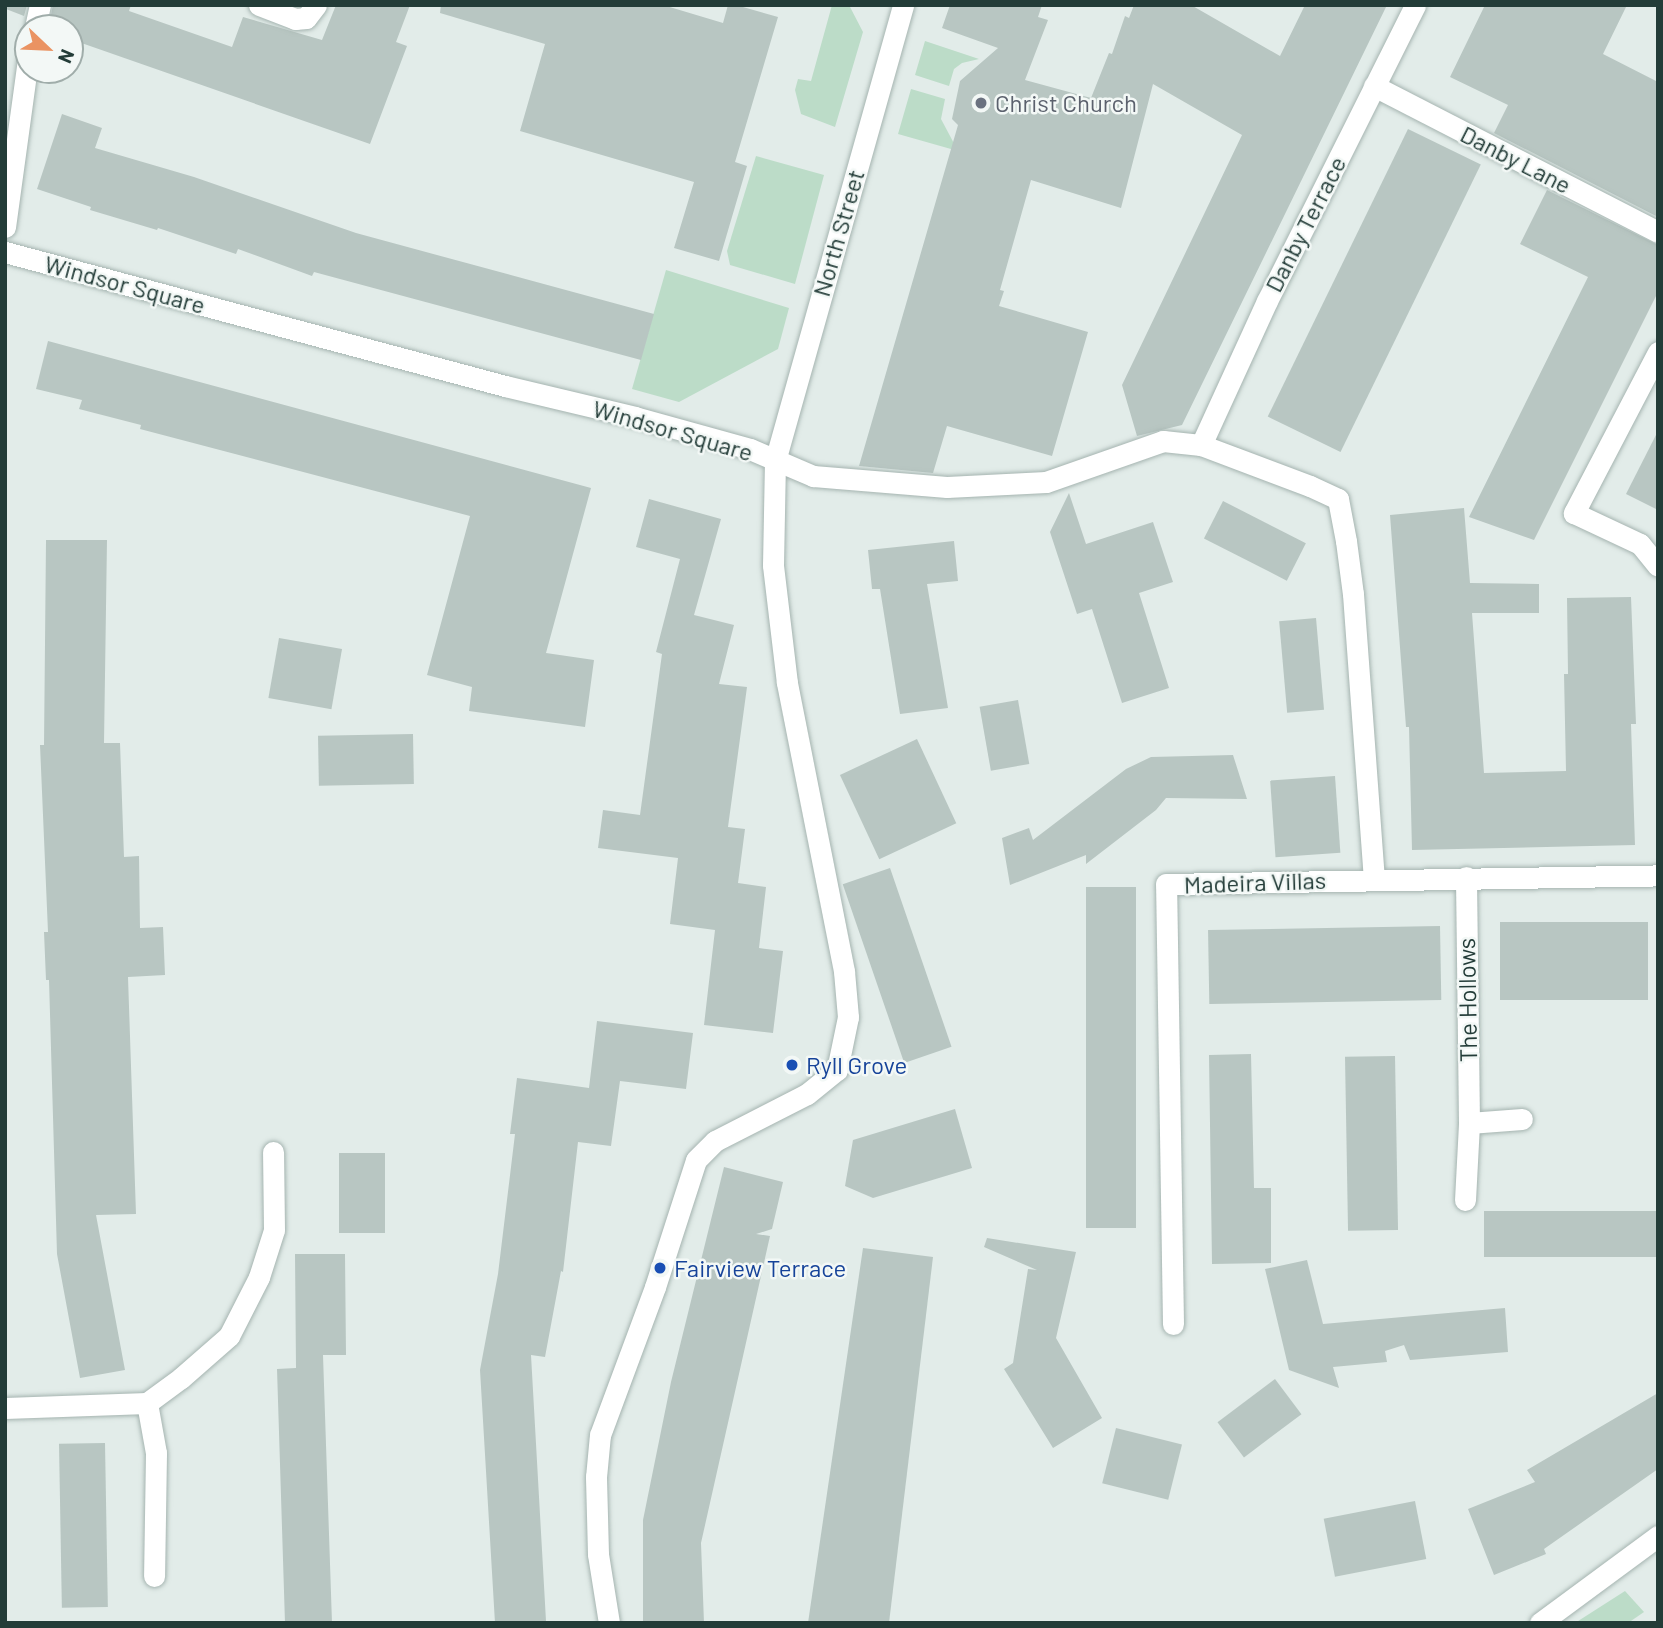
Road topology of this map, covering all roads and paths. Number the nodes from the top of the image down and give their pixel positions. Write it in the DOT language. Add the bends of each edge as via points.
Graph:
graph roads {
  1 [pos="259,5"];
  2 [pos="316,5"];
  3 [pos="903,5"];
  4 [pos="1415,5"];
  5 [pos="18,84"];
  6 [pos="1374,86"];
  7 [pos="5,227"];
  8 [pos="1658,232"];
  9 [pos="5,252"];
  10 [pos="1658,352"];
  11 [pos="1201,445"];
  12 [pos="775,461"];
  13 [pos="1658,566"];
  14 [pos="1658,874"];
  15 [pos="1466,877"];
  16 [pos="1374,879"];
  17 [pos="1522,1119"];
  18 [pos="1469,1123"];
  19 [pos="273,1152"];
  20 [pos="1465,1200"];
  21 [pos="1173,1324"];
  22 [pos="147,1403"];
  23 [pos="5,1408"];
  24 [pos="1654,1546"];
  25 [pos="154,1576"];
  26 [pos="609,1623"];
  27 [pos="1540,1623"];
  1 -- 2 [label="street" via="295,19 306,18"];
  3 -- 12 [label="street, North Street"];
  4 -- 6 [label="street, Danby Terrace"];
  5 -- 7 [label="street"];
  6 -- 8 [label="street, Danby Lane"];
  6 -- 11 [label="street, Danby Terrace"];
  9 -- 12 [label="street, Windsor Square" via="505,386 635,416 750,449"];
  10 -- 13 [label="street" via="1574,513 1640,544"];
  11 -- 12 [label="street, Windsor Square" via="1163,442 1046,482 947,487 813,476"];
  11 -- 16 [label="street, Windsor Square" via="1338,499 1353,594"];
  12 -- 26 [label="street" via="773,565 787,684 844,971 848,1017 836,1070 807,1094 715,1141 696,1160 600,1435 598,1554"];
  14 -- 15 [label="street, Madeira Villas"];
  15 -- 16 [label="street, Madeira Villas"];
  15 -- 18 [label="street, The Hollows"];
  16 -- 21 [label="street, Madeira Villas" via="1166,884"];
  17 -- 18 [label="street"];
  18 -- 20 [label="street, The Hollows"];
  19 -- 22 [label="street" via="274,1230 259,1277 229,1336"];
  22 -- 23 [label="street"];
  22 -- 25 [label="street" via="156,1453"];
  24 -- 27 [label="street"];
}
